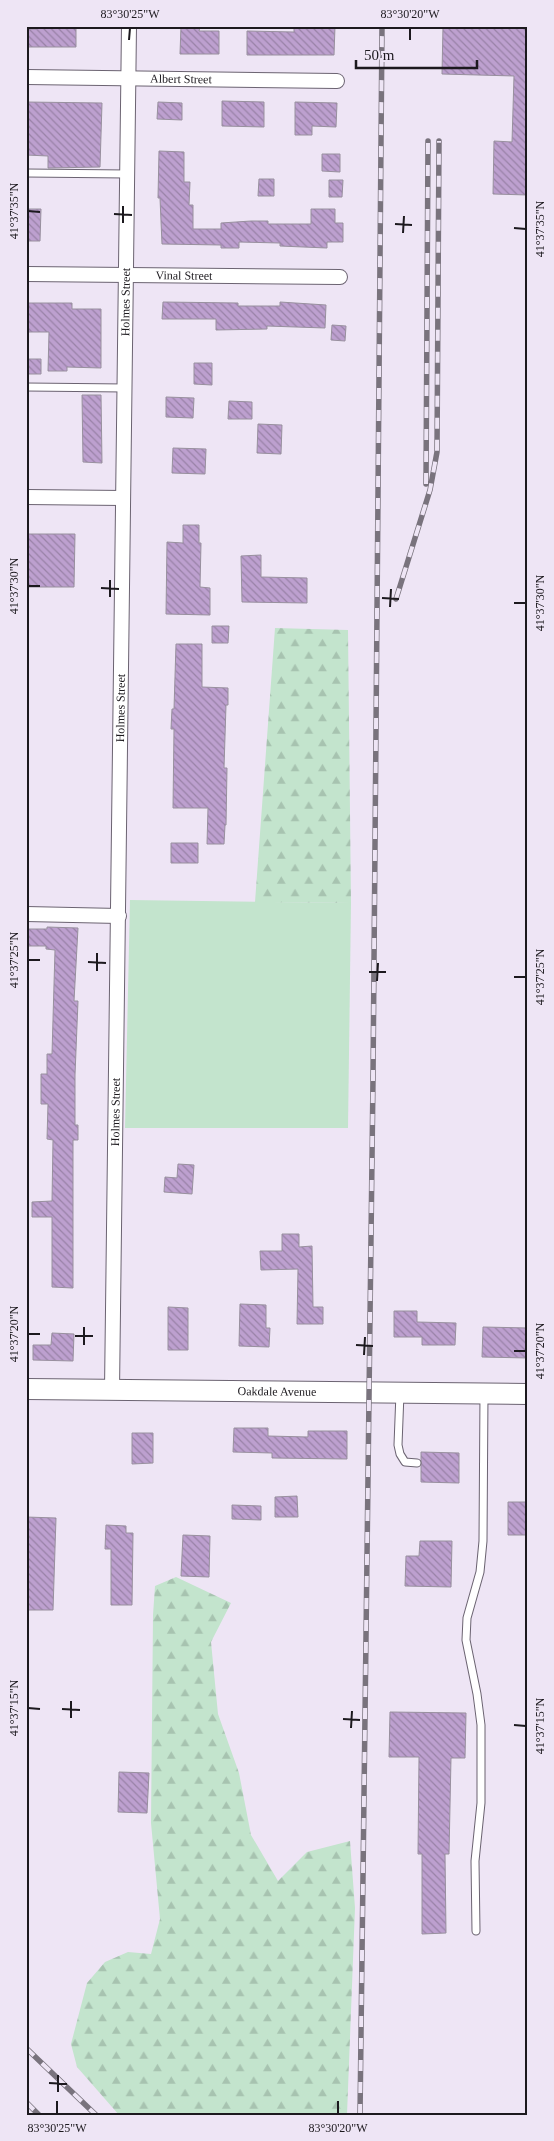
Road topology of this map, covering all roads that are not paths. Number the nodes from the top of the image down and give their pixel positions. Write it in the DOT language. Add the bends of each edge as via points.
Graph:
graph roads {
  1 [pos="129,26"];
  2 [pos="26,77"];
  3 [pos="128,78"];
  4 [pos="337,81"];
  5 [pos="26,173"];
  6 [pos="128,174"];
  7 [pos="26,274"];
  8 [pos="126,275"];
  9 [pos="340,277"];
  10 [pos="26,387"];
  11 [pos="125,388"];
  12 [pos="26,497"];
  13 [pos="123,498"];
  14 [pos="26,914"];
  15 [pos="119,916"];
  16 [pos="26,1388"];
  17 [pos="112,1390"];
  18 [pos="400,1393"];
  19 [pos="484,1394"];
  20 [pos="528,1394"];
  21 [pos="417,1463"];
  22 [pos="476,1931"];
  1 -- 3 [label="street, Holmes Street"];
  2 -- 3 [label="street, Albert Street"];
  3 -- 4 [label="street, Albert Street"];
  3 -- 6 [label="street, Holmes Street"];
  5 -- 6 [label="lane"];
  6 -- 8 [label="street, Holmes Street"];
  7 -- 8 [label="street, Vinal Street"];
  8 -- 9 [label="street, Vinal Street"];
  8 -- 11 [label="street, Holmes Street"];
  10 -- 11 [label="lane"];
  11 -- 13 [label="street, Holmes Street"];
  12 -- 13 [label="street"];
  13 -- 15 [label="street, Holmes Street"];
  14 -- 15 [label="street"];
  15 -- 17 [label="street, Holmes Street"];
  16 -- 17 [label="street, Oakdale Avenue"];
  17 -- 18 [label="street, Oakdale Avenue"];
  18 -- 19 [label="street, Oakdale Avenue"];
  18 -- 21 [label="lane" via="400,1454 405,1462"];
  19 -- 20 [label="street, Oakdale Avenue"];
  19 -- 22 [label="lane" via="483,1541 480,1572 467,1618 466,1640 481,1725 481,1803 475,1861"];
}
